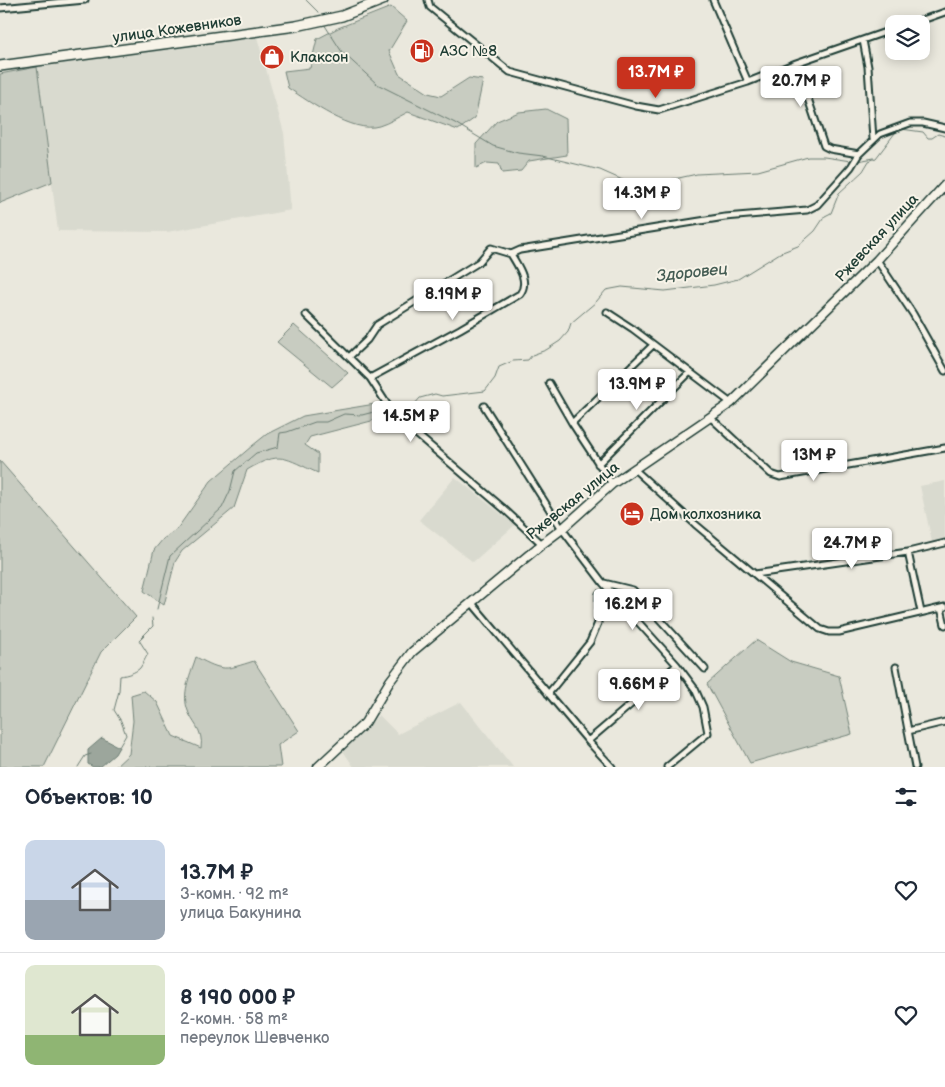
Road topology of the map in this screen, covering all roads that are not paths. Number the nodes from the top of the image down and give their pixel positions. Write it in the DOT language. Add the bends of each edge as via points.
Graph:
graph roads {
  1 [pos="85,0"];
  2 [pos="383,0"];
  3 [pos="428,0"];
  4 [pos="713,0"];
  5 [pos="0,8"];
  6 [pos="945,12"];
  7 [pos="930,17"];
  8 [pos="885,32"];
  9 [pos="863,40"];
  10 [pos="796,64"];
  11 [pos="0,66"];
  12 [pos="748,82"];
  13 [pos="945,128"];
  14 [pos="873,139"];
  15 [pos="859,154"];
  16 [pos="945,185"];
  17 [pos="511,254"];
  18 [pos="877,260"];
  19 [pos="607,312"];
  20 [pos="306,315"];
  21 [pos="653,345"];
  22 [pos="349,357"];
  23 [pos="945,371"];
  24 [pos="690,372"];
  25 [pos="370,378"];
  26 [pos="549,383"];
  27 [pos="730,403"];
  28 [pos="484,406"];
  29 [pos="710,416"];
  30 [pos="572,423"];
  31 [pos="945,448"];
  32 [pos="598,464"];
  33 [pos="634,469"];
  34 [pos="612,484"];
  35 [pos="562,530"];
  36 [pos="945,543"];
  37 [pos="542,544"];
  38 [pos="908,552"];
  39 [pos="755,574"];
  40 [pos="604,583"];
  41 [pos="599,594"];
  42 [pos="472,602"];
  43 [pos="943,608"];
  44 [pos="921,612"];
  45 [pos="945,625"];
  46 [pos="677,665"];
  47 [pos="896,667"];
  48 [pos="705,669"];
  49 [pos="548,694"];
  50 [pos="945,722"];
  51 [pos="908,731"];
  52 [pos="588,741"];
  53 [pos="318,767"];
  54 [pos="612,767"];
  55 [pos="667,767"];
  56 [pos="915,767"];
  1 -- 5 [label="street"];
  2 -- 11 [label="main road, улица Кожевников" via="342,16 296,26"];
  3 -- 12 [label="street" via="430,7 510,72 636,106 659,110"];
  4 -- 12 [label="street"];
  6 -- 7 [label="street"];
  8 -- 9 [label="street"];
  9 -- 10 [label="street"];
  9 -- 14 [label="street"];
  10 -- 12 [label="street"];
  10 -- 15 [label="street" via="824,146"];
  13 -- 14 [label="street" via="910,123"];
  14 -- 15 [label="street"];
  15 -- 17 [label="street" via="817,205 807,210 725,216"];
  16 -- 18 [label="main road, Ржевская улица"];
  17 -- 22 [label="street" via="491,248 479,262 377,325"];
  17 -- 25 [label="street" via="523,276 520,294"];
  18 -- 23 [label="street"];
  18 -- 27 [label="main road, Ржевская улица"];
  19 -- 21 [label="street"];
  20 -- 22 [label="street"];
  21 -- 24 [label="street"];
  21 -- 30 [label="street"];
  22 -- 25 [label="street"];
  24 -- 27 [label="street"];
  24 -- 32 [label="street"];
  25 -- 37 [label="street" via="394,416"];
  26 -- 30 [label="street"];
  27 -- 29 [label="main road, Ржевская улица"];
  28 -- 35 [label="street"];
  29 -- 31 [label="street" via="771,474 780,477"];
  29 -- 33 [label="main road, Ржевская улица"];
  30 -- 32 [label="street"];
  32 -- 34 [label="street"];
  33 -- 34 [label="main road, Ржевская улица"];
  33 -- 39 [label="street"];
  34 -- 35 [label="main road, Ржевская улица"];
  35 -- 37 [label="main road, Ржевская улица"];
  35 -- 40 [label="street"];
  36 -- 38 [label="street"];
  37 -- 42 [label="main road, Ржевская улица"];
  38 -- 39 [label="street"];
  38 -- 44 [label="street"];
  39 -- 44 [label="street" via="820,629 829,632 851,630"];
  40 -- 46 [label="street"];
  40 -- 48 [label="street" via="633,590"];
  41 -- 49 [label="street" via="598,623 590,642"];
  42 -- 49 [label="street"];
  42 -- 53 [label="main road, Ржевская улица" via="404,660 365,723"];
  43 -- 44 [label="street"];
  43 -- 45 [label="street"];
  46 -- 52 [label="street"];
  46 -- 55 [label="street" via="695,689 708,732"];
  47 -- 51 [label="street"];
  49 -- 52 [label="street"];
  50 -- 51 [label="street"];
  51 -- 56 [label="street"];
  52 -- 54 [label="street"];
}
